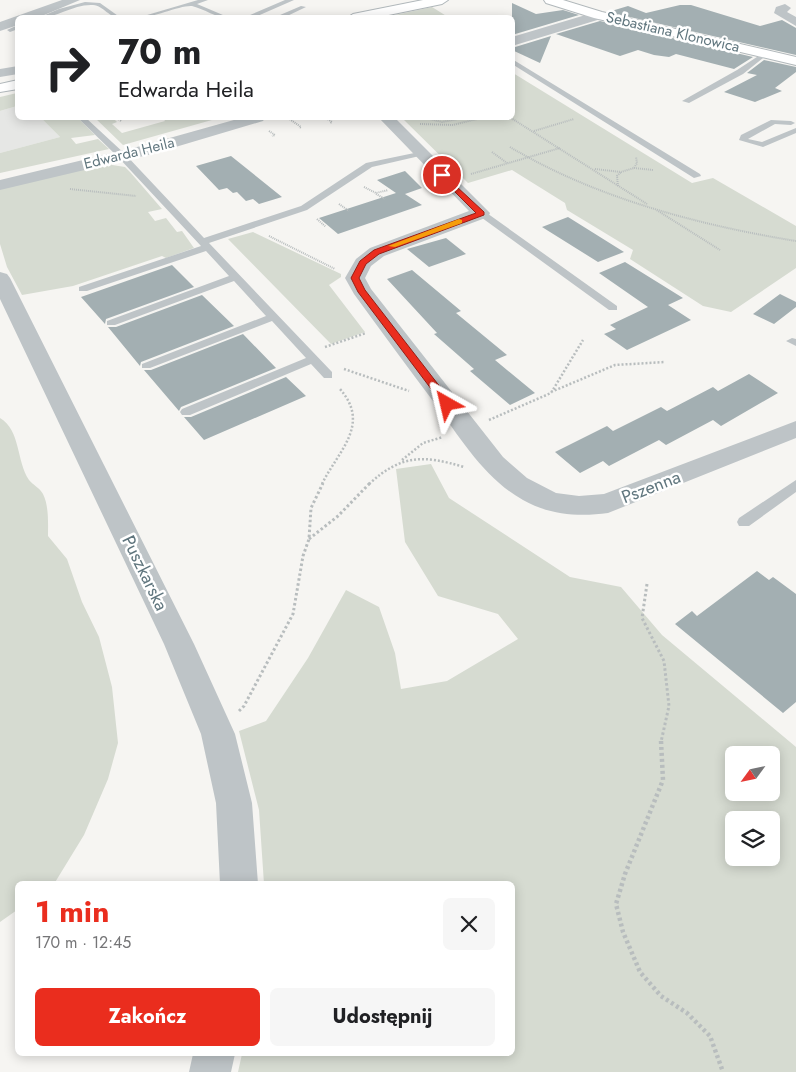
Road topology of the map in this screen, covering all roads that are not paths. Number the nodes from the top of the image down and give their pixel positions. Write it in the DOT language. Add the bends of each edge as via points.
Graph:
graph roads {
  1 [pos="74,0"];
  2 [pos="291,0"];
  3 [pos="442,0"];
  4 [pos="550,0"];
  5 [pos="207,1"];
  6 [pos="191,4"];
  7 [pos="303,7"];
  8 [pos="785,8"];
  9 [pos="32,15"];
  10 [pos="53,15"];
  11 [pos="114,15"];
  12 [pos="151,15"];
  13 [pos="219,15"];
  14 [pos="254,15"];
  15 [pos="283,15"];
  16 [pos="379,15"];
  17 [pos="599,15"];
  18 [pos="796,22"];
  19 [pos="515,41"];
  20 [pos="765,54"];
  21 [pos="796,61"];
  22 [pos="515,62"];
  23 [pos="15,70"];
  24 [pos="0,73"];
  25 [pos="15,85"];
  26 [pos="0,88"];
  27 [pos="686,101"];
  28 [pos="84,120"];
  29 [pos="250,120"];
  30 [pos="389,120"];
  31 [pos="794,126"];
  32 [pos="421,153"];
  33 [pos="122,156"];
  34 [pos="696,176"];
  35 [pos="0,184"];
  36 [pos="481,214"];
  37 [pos="205,244"];
  38 [pos="235,277"];
  39 [pos="0,278"];
  40 [pos="83,289"];
  41 [pos="613,308"];
  42 [pos="273,317"];
  43 [pos="112,323"];
  44 [pos="310,356"];
  45 [pos="146,366"];
  46 [pos="328,376"];
  47 [pos="186,412"];
  48 [pos="796,429"];
  49 [pos="796,485"];
  50 [pos="744,522"];
  51 [pos="239,881"];
  52 [pos="214,1056"];
  53 [pos="210,1072"];
  1 -- 9 [label="street"];
  2 -- 14 [label="lane"];
  3 -- 16 [label="street"];
  4 -- 17 [label="street, Sebastiana Klonowica"];
  5 -- 6 [label="lane"];
  6 -- 12 [label="lane"];
  6 -- 13 [label="lane"];
  7 -- 15 [label="lane"];
  8 -- 18 [label="street" via="780,10 780,14"];
  10 -- 11 [label="lane" via="90,3"];
  17 -- 19 [label="street"];
  17 -- 20 [label="street, Sebastiana Klonowica"];
  20 -- 21 [label="street, Sebastiana Klonowica"];
  20 -- 27 [label="lane" via="740,72"];
  22 -- 34 [label="lane"];
  23 -- 24 [label="street"];
  25 -- 26 [label="street"];
  28 -- 33 [label="lane"];
  29 -- 33 [label="street, Edwarda Heila"];
  30 -- 32 [label="street"];
  31 -- 31 [label="lane" via="763,145 743,140 769,124"];
  32 -- 36 [label="street"];
  32 -- 37 [label="lane" via="369,165 304,208"];
  33 -- 35 [label="street, Edwarda Heila"];
  33 -- 37 [label="lane"];
  36 -- 41 [label="lane"];
  36 -- 48 [label="street, Pszenna" via="377,252 363,262 355,278 467,430 518,485 561,505 591,506 624,498"];
  37 -- 38 [label="lane"];
  37 -- 40 [label="lane"];
  38 -- 42 [label="lane"];
  38 -- 43 [label="lane"];
  39 -- 51 [label="street, Puszkarska" via="179,644 218,734 234,803"];
  42 -- 44 [label="lane"];
  42 -- 45 [label="lane"];
  44 -- 46 [label="lane"];
  44 -- 47 [label="lane"];
  49 -- 50 [label="lane"];
  52 -- 53 [label="street"];
}
